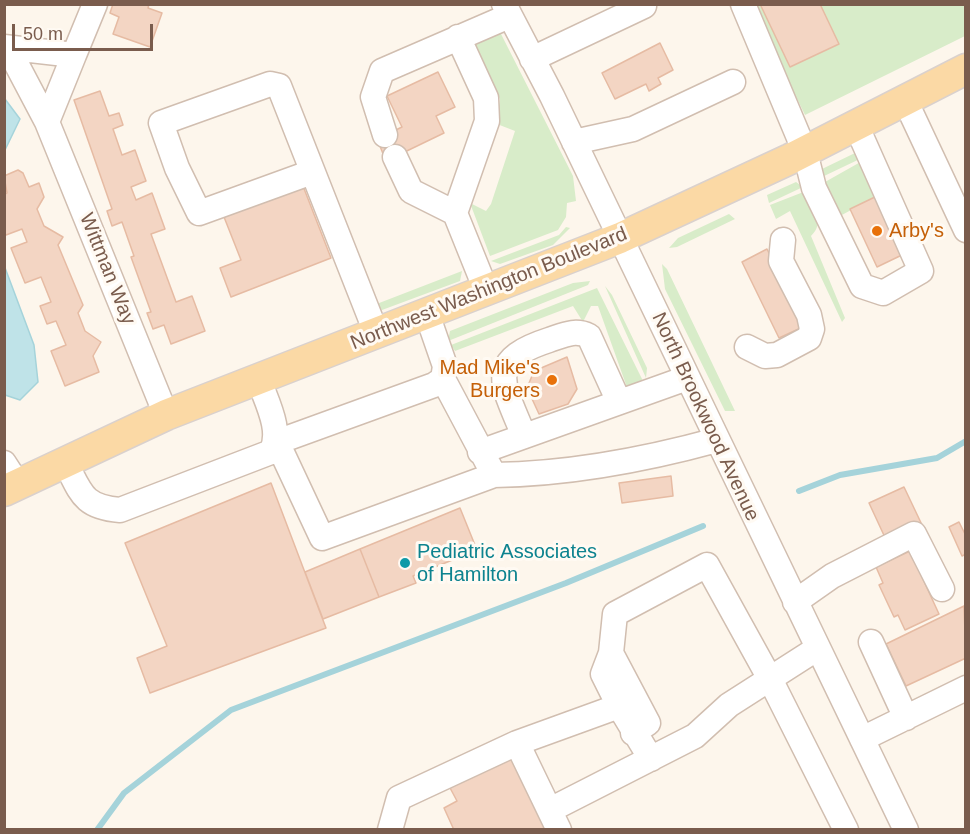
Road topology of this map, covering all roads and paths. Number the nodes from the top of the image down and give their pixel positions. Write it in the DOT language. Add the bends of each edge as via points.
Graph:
graph roads {
  1 [pos="95,4"];
  2 [pos="743,4"];
  3 [pos="644,6"];
  4 [pos="506,10"];
  5 [pos="458,36"];
  6 [pos="6,47"];
  7 [pos="74,55"];
  8 [pos="532,59"];
  9 [pos="966,69"];
  10 [pos="733,82"];
  11 [pos="905,100"];
  12 [pos="47,122"];
  13 [pos="856,125"];
  14 [pos="574,142"];
  15 [pos="804,152"];
  16 [pos="312,172"];
  17 [pos="455,213"];
  18 [pos="966,230"];
  19 [pos="620,238"];
  20 [pos="783,240"];
  21 [pos="486,290"];
  22 [pos="427,314"];
  23 [pos="376,335"];
  24 [pos="747,347"];
  25 [pos="687,378"];
  26 [pos="443,379"];
  27 [pos="259,380"];
  28 [pos="619,402"];
  29 [pos="166,415"];
  30 [pos="524,436"];
  31 [pos="717,440"];
  32 [pos="277,442"];
  33 [pos="480,452"];
  34 [pos="65,462"];
  35 [pos="494,475"];
  36 [pos="9,479"];
  37 [pos="942,589"];
  38 [pos="795,602"];
  39 [pos="871,642"];
  40 [pos="818,648"];
  41 [pos="611,653"];
  42 [pos="770,679"];
  43 [pos="966,688"];
  44 [pos="619,706"];
  45 [pos="906,718"];
  46 [pos="633,733"];
  47 [pos="862,739"];
  48 [pos="517,743"];
  49 [pos="651,759"];
  50 [pos="555,820"];
  51 [pos="390,830"];
  52 [pos="846,830"];
  53 [pos="906,830"];
  1 -- 7 [label="street"];
  2 -- 15 [label="street"];
  3 -- 8 [label="street"];
  4 -- 5 [label="street"];
  4 -- 8 [label="street, North Brookwood Avenue"];
  5 -- 17 [label="street" via="486,99 487,121"];
  5 -- 17 [label="street" via="381,71 373,97 411,191"];
  6 -- 7 [label="street, Wittman Way"];
  6 -- 12 [label="street, Wittman Way"];
  7 -- 12 [label="street"];
  8 -- 14 [label="street, North Brookwood Avenue"];
  9 -- 11 [label="main road, Northwest Washington Boulevard"];
  10 -- 14 [label="street" via="633,129"];
  11 -- 13 [label="main road, Northwest Washington Boulevard"];
  11 -- 18 [label="street"];
  12 -- 29 [label="street, Wittman Way"];
  13 -- 15 [label="main road, Northwest Washington Boulevard"];
  13 -- 15 [label="street" via="921,271 883,293 862,286 814,188"];
  14 -- 19 [label="street, North Brookwood Avenue"];
  15 -- 19 [label="main road, Northwest Washington Boulevard"];
  16 -- 16 [label="street" via="279,86 270,84 161,123 199,213"];
  16 -- 23 [label="street"];
  17 -- 21 [label="street"];
  19 -- 21 [label="main road, Northwest Washington Boulevard"];
  19 -- 25 [label="street, North Brookwood Avenue"];
  20 -- 24 [label="street" via="781,261 809,315 809,338 777,355 765,356"];
  21 -- 22 [label="main road, Northwest Washington Boulevard"];
  22 -- 23 [label="main road, Northwest Washington Boulevard"];
  22 -- 26 [label="street" via="445,366"];
  23 -- 27 [label="main road, Northwest Washington Boulevard"];
  25 -- 28 [label="street"];
  25 -- 31 [label="street, North Brookwood Avenue"];
  26 -- 32 [label="street"];
  26 -- 33 [label="street"];
  27 -- 29 [label="main road, Northwest Washington Boulevard"];
  27 -- 32 [label="street"];
  28 -- 30 [label="street"];
  28 -- 30 [label="street" via="589,336 574,332 525,348 505,365 504,376"];
  29 -- 34 [label="main road, Northwest Washington Boulevard"];
  30 -- 33 [label="street"];
  31 -- 35 [label="street" via="609,465"];
  31 -- 38 [label="street, North Brookwood Avenue"];
  32 -- 34 [label="street" via="271,452 120,510 99,509 86,499"];
  32 -- 35 [label="street" via="322,538"];
  33 -- 35 [label="street"];
  34 -- 36 [label="main road, Northwest Washington Boulevard"];
  37 -- 38 [label="street" via="914,534 832,576"];
  38 -- 40 [label="street, North Brookwood Avenue"];
  39 -- 45 [label="street"];
  40 -- 42 [label="street"];
  40 -- 47 [label="street, North Brookwood Avenue"];
  41 -- 42 [label="street" via="615,614 707,565"];
  41 -- 44 [label="street" via="603,674"];
  41 -- 46 [label="street" via="648,723"];
  42 -- 49 [label="street" via="729,705 695,736"];
  42 -- 52 [label="street"];
  43 -- 45 [label="street"];
  44 -- 46 [label="street"];
  44 -- 48 [label="street"];
  45 -- 47 [label="street"];
  46 -- 49 [label="street"];
  47 -- 53 [label="street, North Brookwood Avenue"];
  48 -- 50 [label="street"];
  48 -- 51 [label="street" via="399,798"];
  49 -- 50 [label="street"];
}
